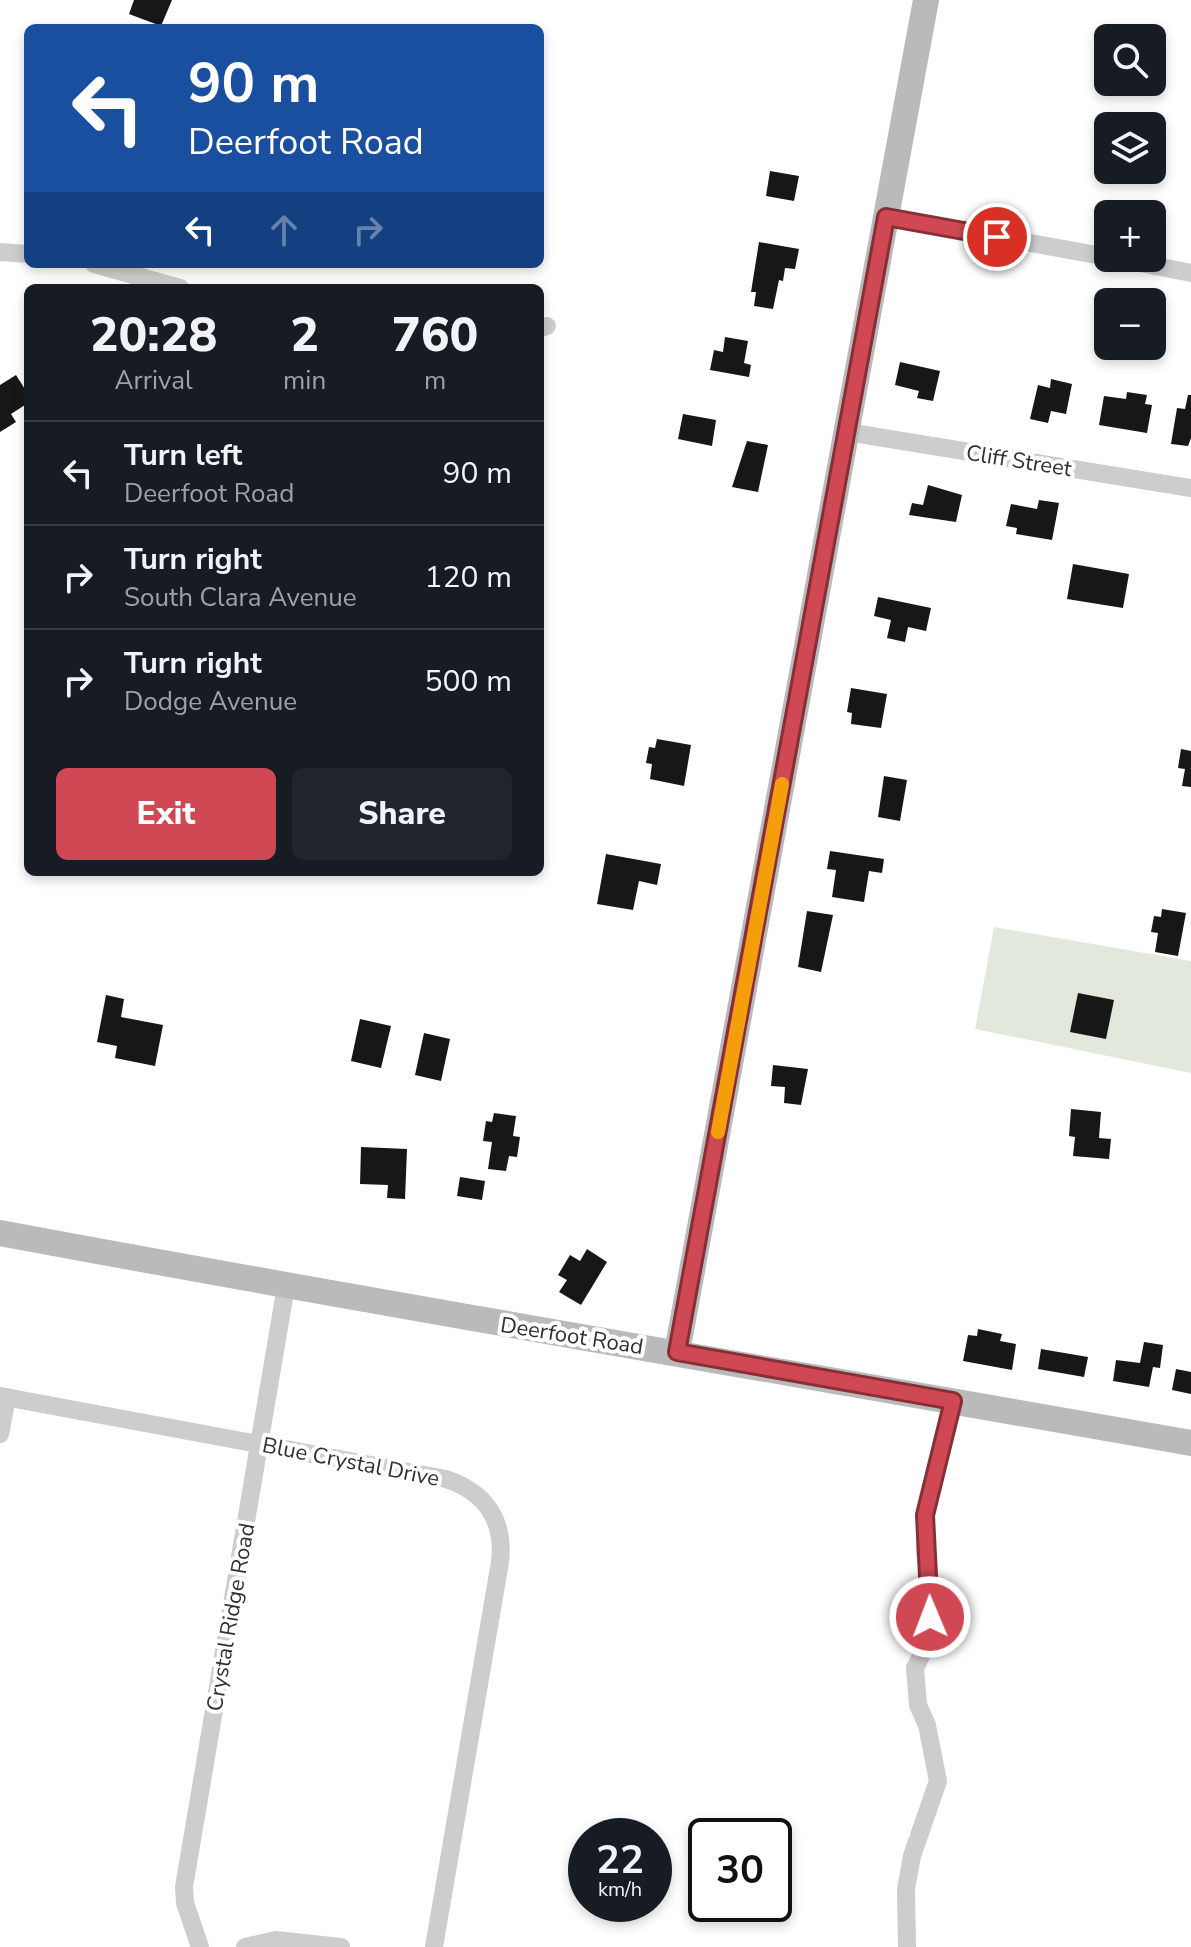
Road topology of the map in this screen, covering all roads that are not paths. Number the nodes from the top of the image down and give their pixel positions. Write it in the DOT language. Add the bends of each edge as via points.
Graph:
graph roads {
  1 [pos="926,0"];
  2 [pos="886,217"];
  3 [pos="0,252"];
  4 [pos="24,254"];
  5 [pos="1094,255"];
  6 [pos="108,268"];
  7 [pos="1166,268"];
  8 [pos="1191,273"];
  9 [pos="166,284"];
  10 [pos="847,432"];
  11 [pos="1191,488"];
  12 [pos="0,1233"];
  13 [pos="286,1286"];
  14 [pos="677,1352"];
  15 [pos="3,1396"];
  16 [pos="953,1401"];
  17 [pos="0,1434"];
  18 [pos="1191,1443"];
  19 [pos="259,1444"];
  20 [pos="200,1947"];
  21 [pos="245,1947"];
  22 [pos="341,1947"];
  23 [pos="434,1947"];
  24 [pos="907,1947"];
  1 -- 2 [label="street"];
  2 -- 5 [label="street"];
  2 -- 10 [label="street"];
  3 -- 4 [label="street"];
  6 -- 9 [label="street"];
  7 -- 8 [label="street"];
  10 -- 11 [label="street, Cliff Street"];
  10 -- 14 [label="street"];
  12 -- 13 [label="street, Deerfoot Road"];
  13 -- 14 [label="street, Deerfoot Road"];
  13 -- 19 [label="street, Crystal Ridge Road"];
  14 -- 16 [label="street, Deerfoot Road"];
  15 -- 17 [label="street"];
  15 -- 19 [label="street, Blue Crystal Drive"];
  16 -- 18 [label="street, Deerfoot Road"];
  16 -- 24 [label="street" via="925,1515 931,1592 928,1642 915,1668 918,1705 938,1781 912,1856 906,1889"];
  19 -- 20 [label="street, Crystal Ridge Road" via="184,1887"];
  19 -- 23 [label="street, Blue Crystal Drive" via="461,1484 485,1502 499,1527 500,1562"];
  21 -- 22 [label="street" via="276,1940"];
}
